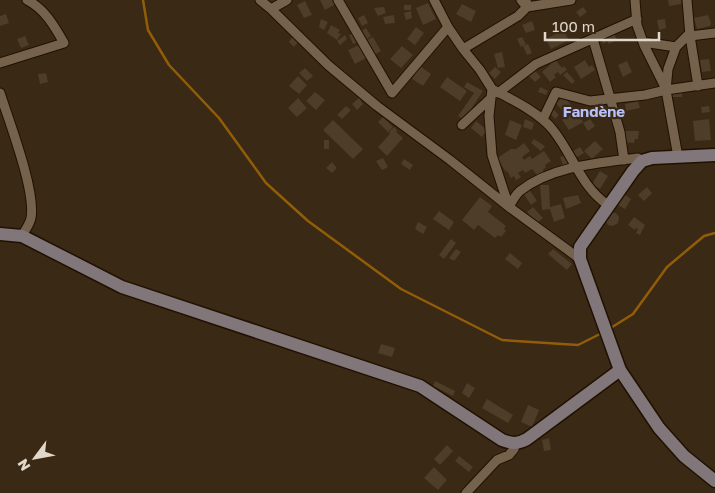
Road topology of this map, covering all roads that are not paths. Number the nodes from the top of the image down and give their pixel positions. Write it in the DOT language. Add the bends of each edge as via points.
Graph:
graph roads {
  1 [pos="27,0"];
  2 [pos="260,0"];
  3 [pos="287,0"];
  4 [pos="338,0"];
  5 [pos="434,0"];
  6 [pos="571,0"];
  7 [pos="636,0"];
  8 [pos="687,0"];
  9 [pos="525,2"];
  10 [pos="271,9"];
  11 [pos="637,19"];
  12 [pos="448,27"];
  13 [pos="715,32"];
  14 [pos="690,34"];
  15 [pos="593,38"];
  16 [pos="643,42"];
  17 [pos="676,47"];
  18 [pos="464,49"];
  19 [pos="0,63"];
  20 [pos="715,83"];
  21 [pos="698,86"];
  22 [pos="666,90"];
  23 [pos="0,93"];
  24 [pos="494,93"];
  25 [pos="610,99"];
  26 [pos="543,119"];
  27 [pos="462,126"];
  28 [pos="715,156"];
  29 [pos="678,158"];
  30 [pos="624,160"];
  31 [pos="642,162"];
  32 [pos="576,168"];
  33 [pos="608,205"];
  34 [pos="509,207"];
  35 [pos="0,234"];
  36 [pos="22,236"];
  37 [pos="580,259"];
  38 [pos="620,370"];
  39 [pos="515,444"];
  40 [pos="715,481"];
  41 [pos="466,493"];
  1 -- 19 [label="street" via="50,19 64,44"];
  2 -- 10 [label="street"];
  3 -- 10 [label="street"];
  4 -- 12 [label="street" via="392,93"];
  5 -- 12 [label="street"];
  6 -- 9 [label="street"];
  7 -- 11 [label="street"];
  8 -- 14 [label="street"];
  9 -- 18 [label="street" via="518,16"];
  10 -- 34 [label="street" via="342,77"];
  11 -- 15 [label="street"];
  11 -- 16 [label="street"];
  12 -- 18 [label="street"];
  13 -- 14 [label="street"];
  14 -- 17 [label="street"];
  14 -- 21 [label="street"];
  15 -- 24 [label="street" via="536,64"];
  15 -- 25 [label="street"];
  16 -- 17 [label="street"];
  16 -- 22 [label="street"];
  17 -- 22 [label="street" via="668,69"];
  18 -- 24 [label="street"];
  20 -- 21 [label="street"];
  21 -- 22 [label="street"];
  22 -- 25 [label="street"];
  22 -- 29 [label="street"];
  23 -- 36 [label="street" via="32,205 31,220"];
  24 -- 26 [label="street"];
  24 -- 27 [label="street"];
  24 -- 34 [label="street" via="489,116 492,155"];
  25 -- 26 [label="street" via="590,101 556,92"];
  25 -- 30 [label="street"];
  26 -- 32 [label="street" via="553,129"];
  28 -- 29 [label="main road"];
  29 -- 31 [label="main road" via="659,157"];
  30 -- 31 [label="street" via="638,158"];
  30 -- 32 [label="street"];
  31 -- 33 [label="main road"];
  32 -- 33 [label="street" via="589,188"];
  32 -- 34 [label="street" via="544,176 518,192"];
  33 -- 37 [label="main road" via="580,246"];
  34 -- 37 [label="street"];
  35 -- 36 [label="main road"];
  36 -- 39 [label="main road" via="122,287 420,386 502,440"];
  37 -- 38 [label="main road"];
  38 -- 39 [label="main road" via="536,434"];
  38 -- 40 [label="main road" via="659,428 684,456"];
  39 -- 41 [label="street" via="509,455 497,460"];
}
